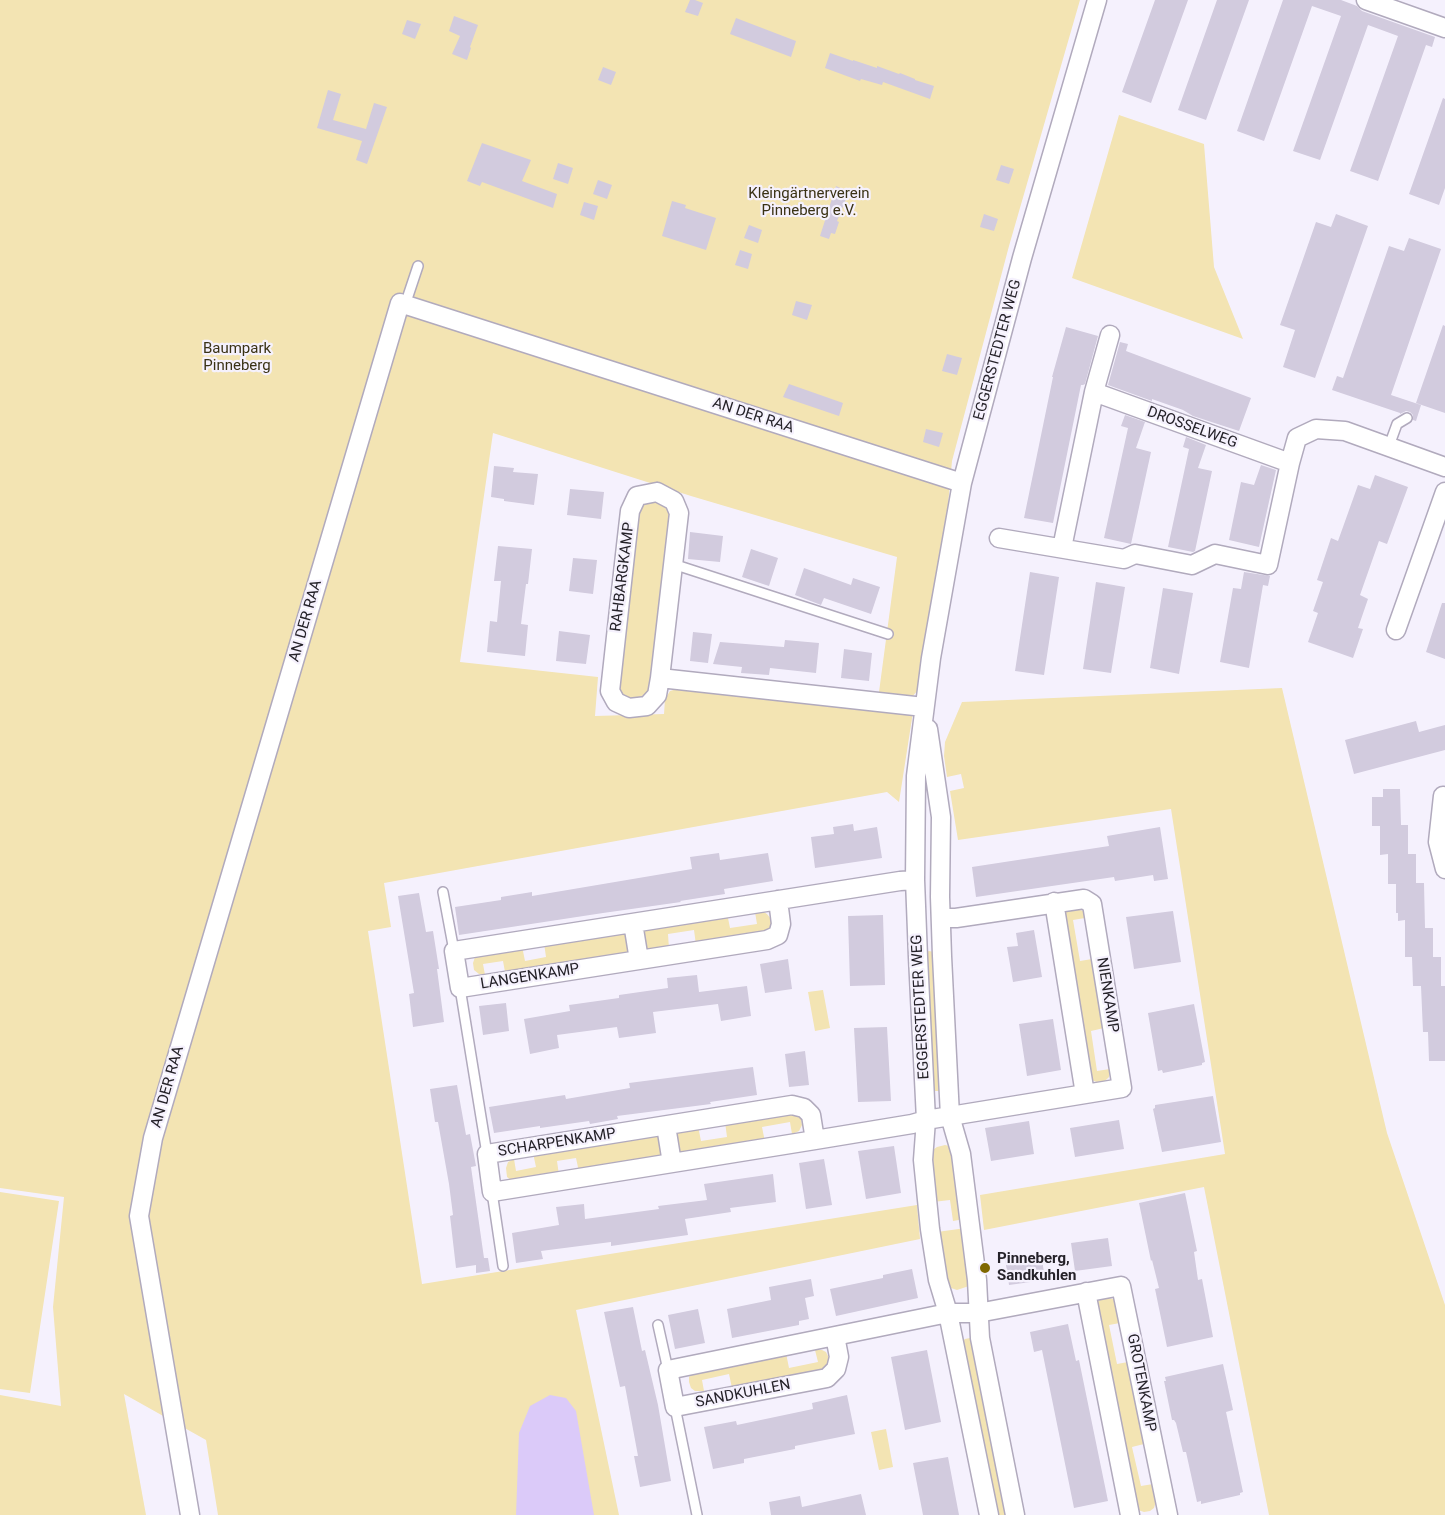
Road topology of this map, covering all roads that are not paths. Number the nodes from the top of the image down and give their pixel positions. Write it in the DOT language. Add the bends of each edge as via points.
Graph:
graph roads {
  1 [pos="1097,0"];
  2 [pos="1366,0"];
  3 [pos="1445,28"];
  4 [pos="418,267"];
  5 [pos="405,305"];
  6 [pos="1110,334"];
  7 [pos="1094,392"];
  8 [pos="1407,418"];
  9 [pos="1389,446"];
  10 [pos="1290,463"];
  11 [pos="1445,467"];
  12 [pos="962,483"];
  13 [pos="1445,492"];
  14 [pos="999,538"];
  15 [pos="1062,548"];
  16 [pos="673,564"];
  17 [pos="1396,630"];
  18 [pos="888,634"];
  19 [pos="660,678"];
  20 [pos="924,706"];
  21 [pos="1443,796"];
  22 [pos="1445,869"];
  23 [pos="916,887"];
  24 [pos="443,892"];
  25 [pos="940,892"];
  26 [pos="778,900"];
  27 [pos="1054,902"];
  28 [pos="941,918"];
  29 [pos="633,923"];
  30 [pos="454,951"];
  31 [pos="639,960"];
  32 [pos="460,988"];
  33 [pos="1085,1094"];
  34 [pos="950,1116"];
  35 [pos="926,1120"];
  36 [pos="666,1126"];
  37 [pos="815,1140"];
  38 [pos="487,1154"];
  39 [pos="672,1163"];
  40 [pos="492,1192"];
  41 [pos="503,1266"];
  42 [pos="1086,1292"];
  43 [pos="948,1313"];
  44 [pos="978,1313"];
  45 [pos="658,1325"];
  46 [pos="835,1336"];
  47 [pos="668,1370"];
  48 [pos="675,1407"];
  49 [pos="190,1515"];
  50 [pos="697,1515"];
  51 [pos="989,1515"];
  52 [pos="1015,1515"];
  53 [pos="1130,1515"];
  54 [pos="1168,1515"];
  1 -- 12 [label="street, EGGERSTEDTER WEG"];
  2 -- 3 [label="street"];
  4 -- 5 [label="lane"];
  5 -- 12 [label="street, AN DER RAA"];
  5 -- 49 [label="street, AN DER RAA" via="400,303 383,358 153,1138 139,1216"];
  6 -- 7 [label="street"];
  7 -- 10 [label="street, DROSSELWEG"];
  7 -- 15 [label="street"];
  8 -- 9 [label="lane" via="1397,424"];
  9 -- 10 [label="street" via="1345,432 1316,429 1297,438"];
  9 -- 11 [label="street"];
  10 -- 15 [label="street" via="1269,565 1215,554 1192,565 1135,554 1124,559"];
  12 -- 20 [label="street, EGGERSTEDTER WEG"];
  13 -- 17 [label="street"];
  14 -- 15 [label="street"];
  16 -- 18 [label="lane"];
  16 -- 19 [label="street, RAHBARGKAMP"];
  16 -- 19 [label="street, RAHBARGKAMP" via="679,513 674,501 657,492 637,496 630,510 610,691 616,702 629,708 647,706 657,695"];
  19 -- 20 [label="street"];
  20 -- 23 [label="street, EGGERSTEDTER WEG" via="916,776"];
  20 -- 25 [label="street, EGGERSTEDTER WEG" via="941,817"];
  21 -- 22 [label="street" via="1438,842"];
  23 -- 25 [label="street"];
  23 -- 26 [label="street" via="900,881"];
  23 -- 35 [label="street, EGGERSTEDTER WEG"];
  24 -- 30 [label="lane"];
  25 -- 28 [label="street, EGGERSTEDTER WEG"];
  26 -- 29 [label="street"];
  26 -- 31 [label="street, LANGENKAMP" via="778,935 767,940"];
  27 -- 28 [label="street, NIENKAMP"];
  27 -- 33 [label="street"];
  27 -- 33 [label="street, NIENKAMP" via="1084,899 1092,904 1109,1004 1122,1088"];
  28 -- 34 [label="street, EGGERSTEDTER WEG"];
  29 -- 30 [label="street"];
  29 -- 31 [label="street"];
  30 -- 32 [label="street, LANGENKAMP"];
  31 -- 32 [label="street, LANGENKAMP"];
  32 -- 38 [label="lane"];
  33 -- 34 [label="street, NIENKAMP"];
  34 -- 35 [label="street"];
  34 -- 44 [label="street, EGGERSTEDTER WEG" via="961,1154"];
  35 -- 37 [label="street"];
  35 -- 43 [label="street, EGGERSTEDTER WEG" via="923,1160 930,1229"];
  36 -- 37 [label="street, SCHARPENKAMP" via="792,1106 804,1108 811,1115"];
  36 -- 38 [label="street, SCHARPENKAMP"];
  36 -- 39 [label="street"];
  37 -- 39 [label="street"];
  38 -- 40 [label="street, SCHARPENKAMP"];
  39 -- 40 [label="street"];
  40 -- 41 [label="lane, SCHARPENKAMP"];
  42 -- 44 [label="street, GROTENKAMP"];
  42 -- 53 [label="street"];
  42 -- 54 [label="street, GROTENKAMP" via="1121,1286"];
  43 -- 44 [label="street"];
  43 -- 46 [label="street"];
  43 -- 51 [label="street, EGGERSTEDTER WEG"];
  44 -- 52 [label="street, EGGERSTEDTER WEG"];
  45 -- 47 [label="lane"];
  46 -- 47 [label="street"];
  46 -- 48 [label="street, SANDKUHLEN" via="839,1357 836,1370 827,1378"];
  47 -- 48 [label="street, SANDKUHLEN"];
  48 -- 50 [label="lane"];
}
